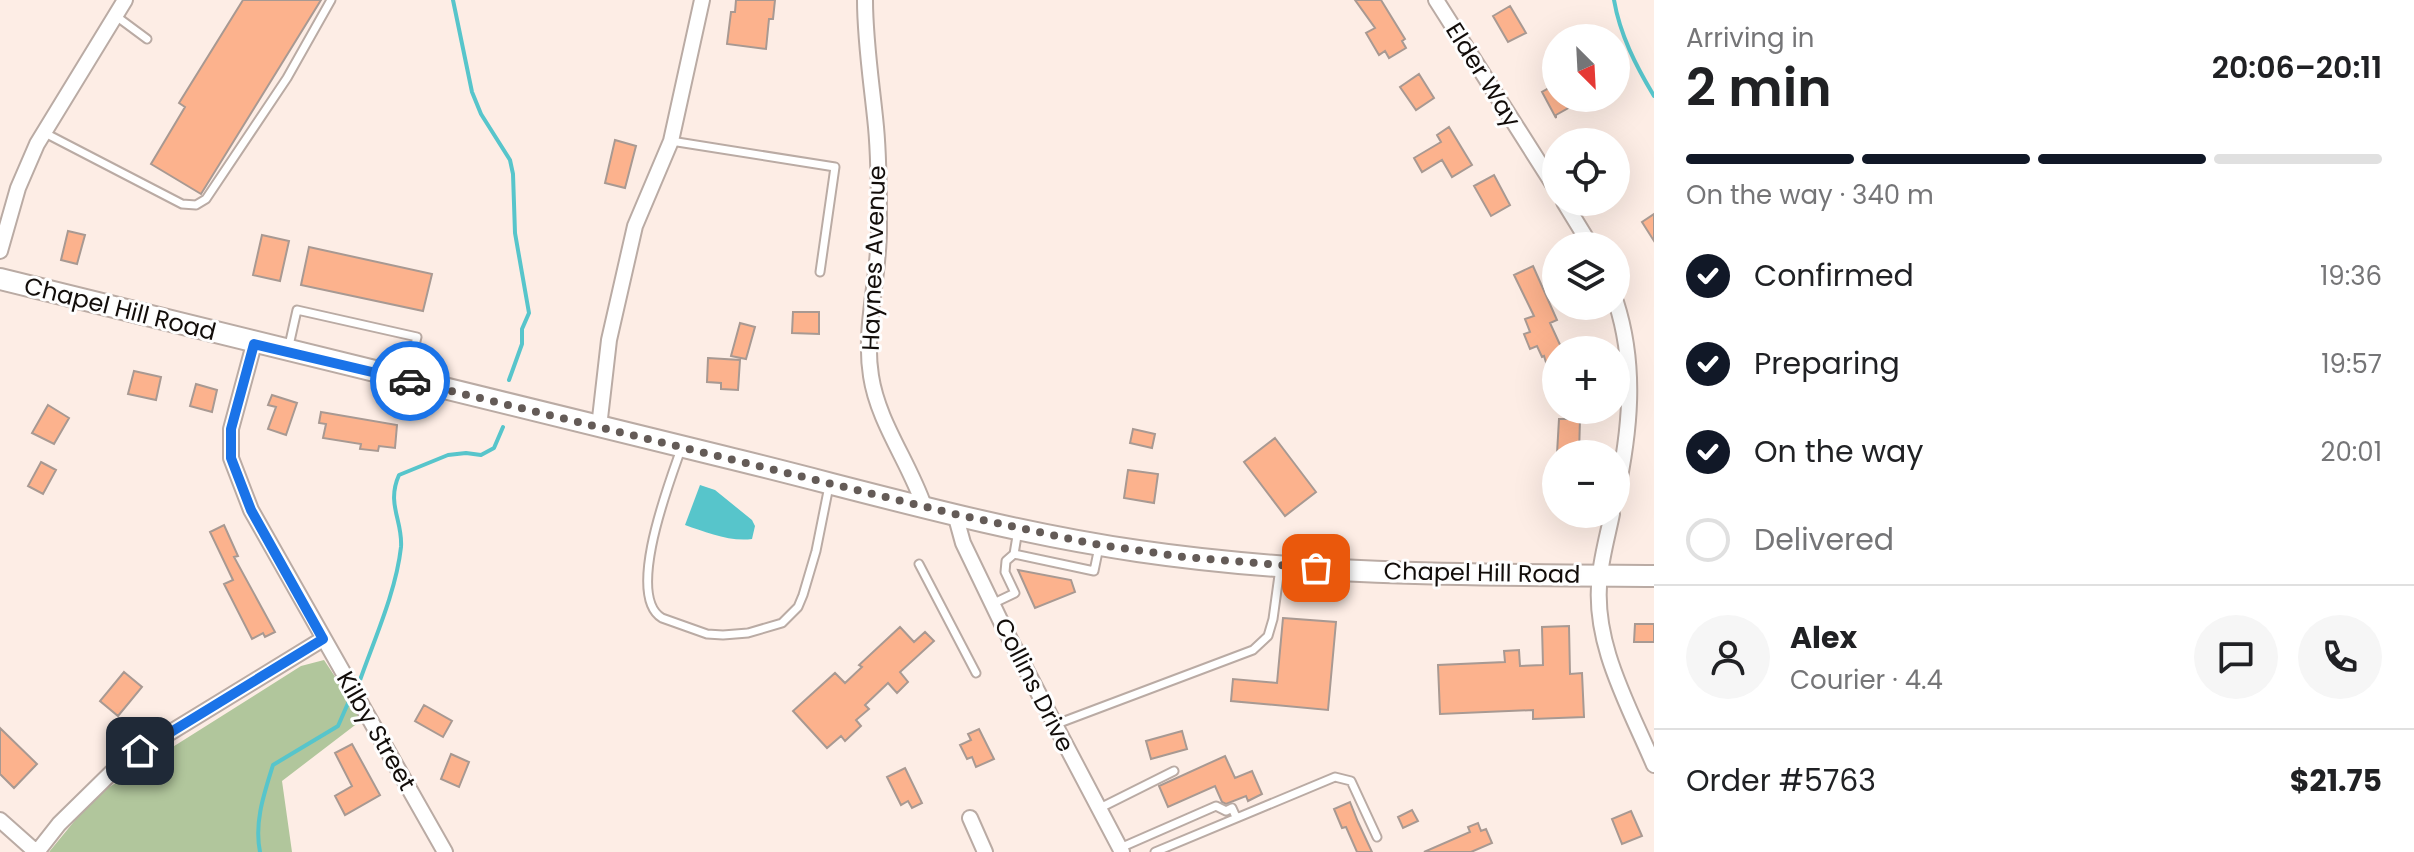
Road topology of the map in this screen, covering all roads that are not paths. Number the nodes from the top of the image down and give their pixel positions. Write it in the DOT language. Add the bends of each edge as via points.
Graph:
graph roads {
  1 [pos="125,0"];
  2 [pos="331,0"];
  3 [pos="702,0"];
  4 [pos="865,0"];
  5 [pos="1436,0"];
  6 [pos="116,16"];
  7 [pos="147,39"];
  8 [pos="43,132"];
  9 [pos="671,141"];
  10 [pos="1542,167"];
  11 [pos="0,251"];
  12 [pos="820,272"];
  13 [pos="0,279"];
  14 [pos="1620,320"];
  15 [pos="254,344"];
  16 [pos="288,352"];
  17 [pos="405,380"];
  18 [pos="599,427"];
  19 [pos="1627,440"];
  20 [pos="682,447"];
  21 [pos="830,483"];
  22 [pos="924,506"];
  23 [pos="955,514"];
  24 [pos="1019,528"];
  25 [pos="1609,528"];
  26 [pos="1100,545"];
  27 [pos="1014,554"];
  28 [pos="919,564"];
  29 [pos="1281,566"];
  30 [pos="1599,576"];
  31 [pos="1654,576"];
  32 [pos="992,604"];
  33 [pos="323,639"];
  34 [pos="976,673"];
  35 [pos="1054,725"];
  36 [pos="1654,765"];
  37 [pos="1174,771"];
  38 [pos="1098,809"];
  39 [pos="1236,817"];
  40 [pos="970,818"];
  41 [pos="0,820"];
  42 [pos="1377,837"];
  43 [pos="1121,850"];
  44 [pos="37,852"];
  45 [pos="445,852"];
  46 [pos="985,852"];
  47 [pos="1155,852"];
  1 -- 6 [label="street"];
  2 -- 8 [label="lane" via="287,78 206,199 196,205 182,204"];
  3 -- 9 [label="street"];
  4 -- 22 [label="street, Haynes Avenue" via="880,228 868,332 871,377"];
  5 -- 10 [label="street, Elder Way"];
  6 -- 7 [label="lane"];
  6 -- 8 [label="street"];
  8 -- 11 [label="street" via="18,188"];
  9 -- 12 [label="lane" via="835,167"];
  9 -- 18 [label="street" via="635,226 609,340"];
  13 -- 15 [label="main road, Chapel Hill Road"];
  14 -- 19 [label="street" via="1630,359"];
  15 -- 16 [label="main road, Chapel Hill Road"];
  15 -- 33 [label="street, Kilby Street" via="231,429 231,458 251,510"];
  16 -- 17 [label="main road, Chapel Hill Road"];
  16 -- 17 [label="lane" via="297,310 417,337"];
  17 -- 18 [label="main road, Chapel Hill Road"];
  18 -- 20 [label="main road, Chapel Hill Road"];
  20 -- 21 [label="main road, Chapel Hill Road"];
  20 -- 21 [label="lane" via="654,532 650,601 656,614 707,634 770,628 798,607"];
  21 -- 22 [label="main road, Chapel Hill Road"];
  22 -- 23 [label="main road, Chapel Hill Road"];
  23 -- 24 [label="main road, Chapel Hill Road"];
  23 -- 32 [label="street, Collins Drive"];
  24 -- 26 [label="main road, Chapel Hill Road"];
  24 -- 27 [label="lane"];
  25 -- 30 [label="street"];
  26 -- 27 [label="lane" via="1094,571"];
  26 -- 29 [label="main road, Chapel Hill Road"];
  27 -- 32 [label="lane" via="1006,561 1005,572 1015,593"];
  28 -- 34 [label="lane"];
  29 -- 30 [label="main road, Chapel Hill Road"];
  29 -- 35 [label="lane" via="1268,636 1253,650"];
  30 -- 31 [label="main road, Chapel Hill Road"];
  30 -- 36 [label="street" via="1605,644"];
  32 -- 35 [label="street, Collins Drive"];
  33 -- 44 [label="street" via="140,751 111,773"];
  33 -- 45 [label="street, Kilby Street"];
  35 -- 38 [label="street, Collins Drive"];
  37 -- 38 [label="lane"];
  38 -- 43 [label="street, Collins Drive"];
  39 -- 42 [label="lane" via="1335,777 1351,781"];
  39 -- 43 [label="lane" via="1232,808 1216,806"];
  39 -- 47 [label="lane"];
  40 -- 46 [label="street"];
  41 -- 44 [label="street"];
}
